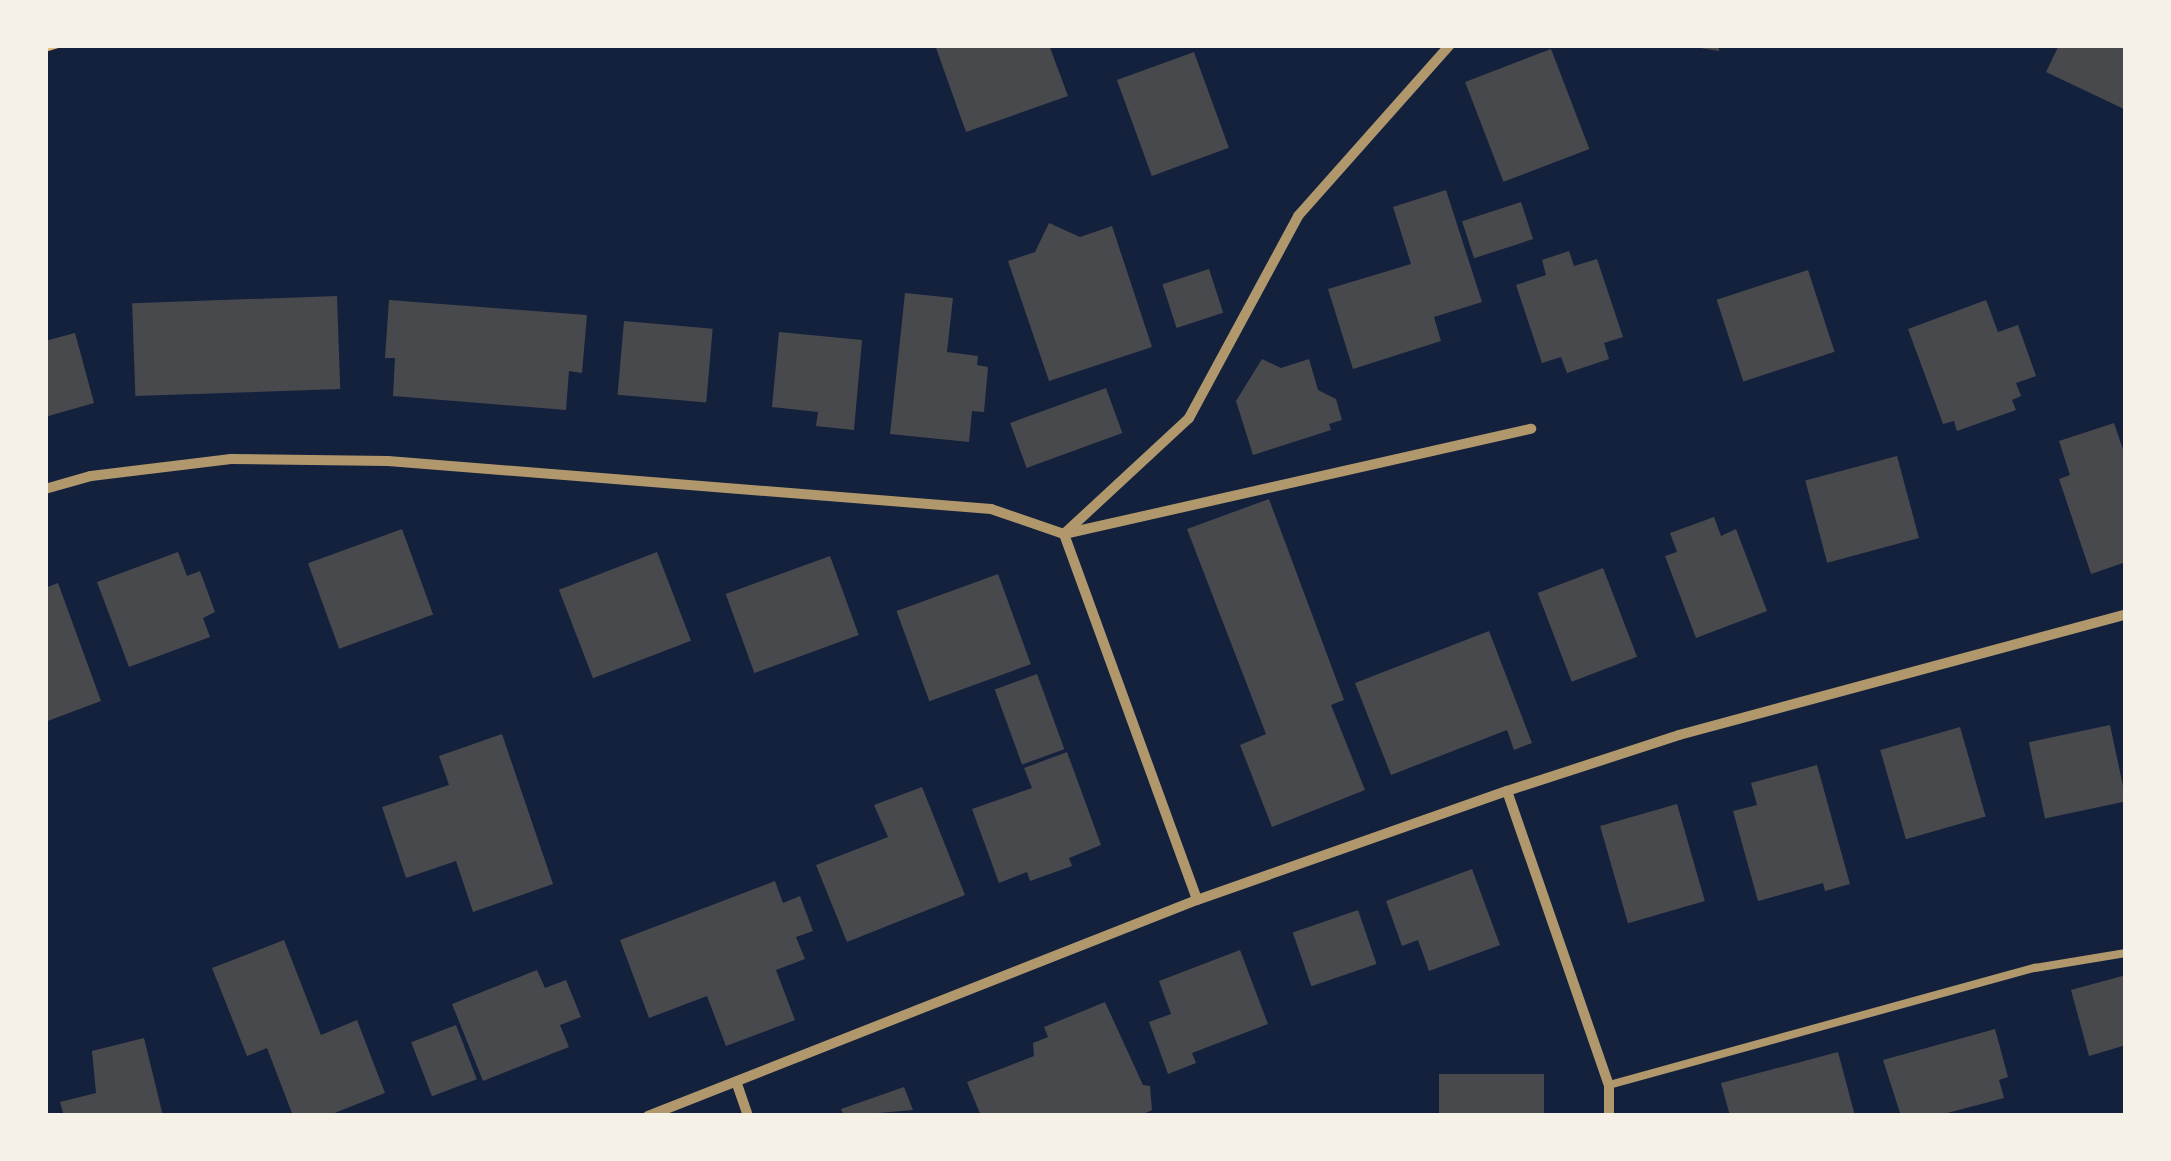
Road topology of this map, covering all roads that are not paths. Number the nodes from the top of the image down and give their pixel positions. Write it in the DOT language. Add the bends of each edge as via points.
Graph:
graph roads {
  1 [pos="1450,45"];
  2 [pos="1531,429"];
  3 [pos="45,488"];
  4 [pos="1064,534"];
  5 [pos="2126,614"];
  6 [pos="1508,791"];
  7 [pos="1198,900"];
  8 [pos="2126,953"];
  9 [pos="737,1084"];
  10 [pos="1609,1085"];
  11 [pos="648,1116"];
  12 [pos="748,1116"];
  13 [pos="1609,1116"];
  1 -- 4 [label="street" via="1298,216 1189,418"];
  2 -- 4 [label="street"];
  3 -- 4 [label="street" via="231,459 388,461 991,509"];
  4 -- 7 [label="street"];
  5 -- 6 [label="street" via="1679,735"];
  6 -- 7 [label="street"];
  6 -- 10 [label="street"];
  7 -- 9 [label="street"];
  8 -- 10 [label="lane" via="2035,968"];
  9 -- 11 [label="street"];
  9 -- 12 [label="street"];
  10 -- 13 [label="street"];
}
